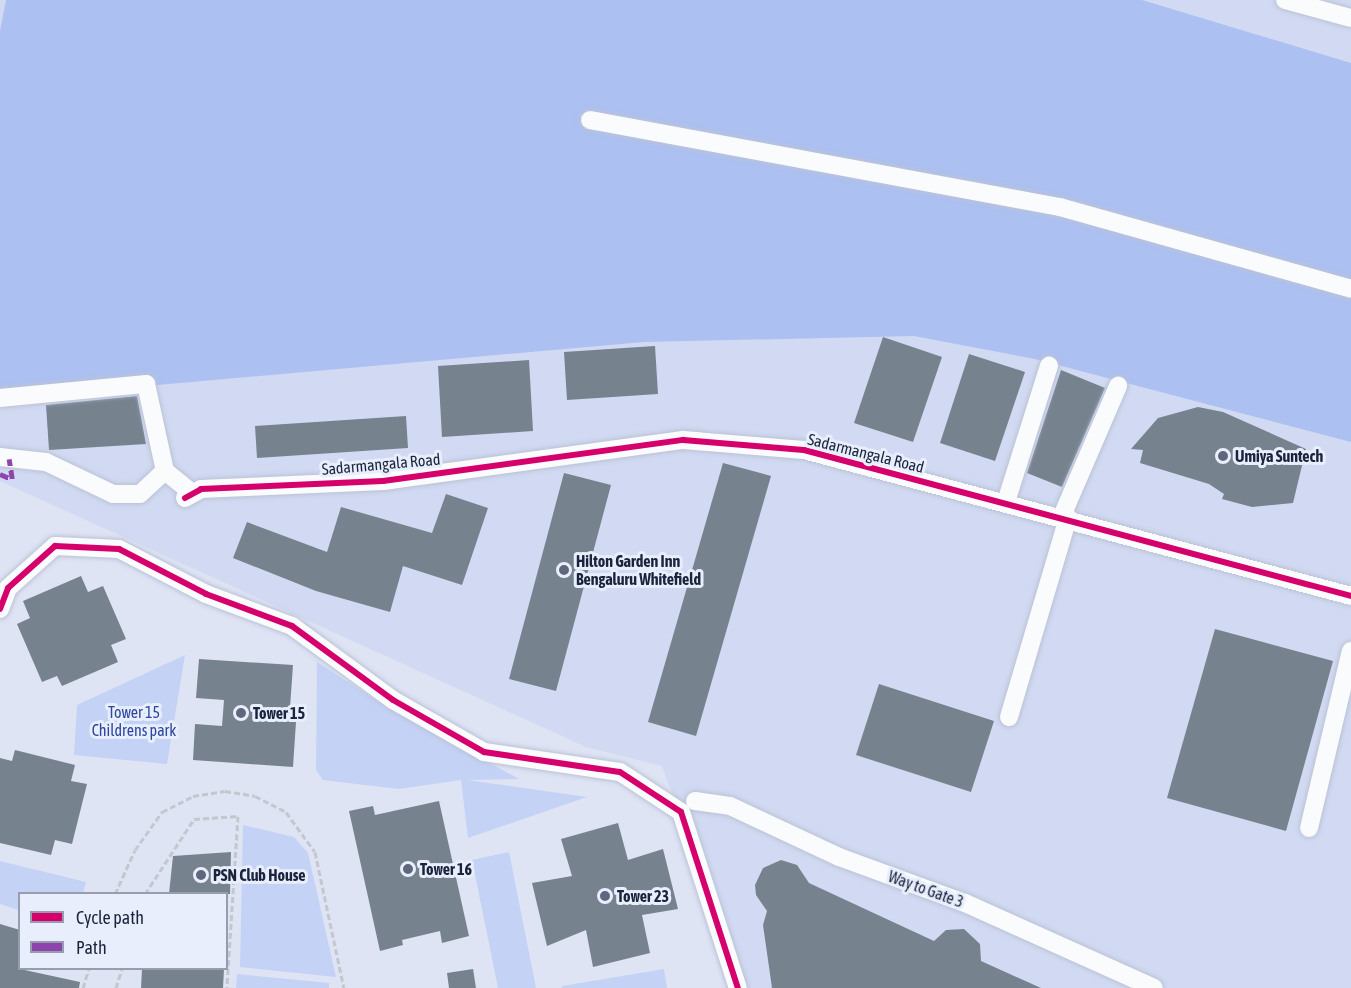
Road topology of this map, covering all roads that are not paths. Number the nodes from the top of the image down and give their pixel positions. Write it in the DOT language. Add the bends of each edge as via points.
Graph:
graph roads {
  1 [pos="1285,0"];
  2 [pos="1351,18"];
  3 [pos="590,120"];
  4 [pos="1351,289"];
  5 [pos="1049,366"];
  6 [pos="1118,386"];
  7 [pos="0,398"];
  8 [pos="0,457"];
  9 [pos="165,471"];
  10 [pos="1006,502"];
  11 [pos="1065,517"];
  12 [pos="1351,596"];
  13 [pos="0,609"];
  14 [pos="1351,651"];
  15 [pos="1009,717"];
  16 [pos="695,801"];
  17 [pos="1309,828"];
  18 [pos="738,988"];
  19 [pos="1154,988"];
  1 -- 2 [label="street"];
  3 -- 4 [label="street" via="1060,207"];
  5 -- 10 [label="street"];
  6 -- 11 [label="street"];
  7 -- 9 [label="street" via="146,384"];
  8 -- 9 [label="street" via="45,462 113,494 140,494"];
  9 -- 10 [label="street, Sadarmangala Road" via="189,496 201,489 384,481 683,440 804,450"];
  10 -- 11 [label="street, Sadarmangala Road"];
  11 -- 12 [label="street, Sadarmangala Road"];
  11 -- 15 [label="street"];
  13 -- 18 [label="street" via="8,588 55,546 119,549 206,594 292,626 393,700 484,752 620,772 681,812"];
  14 -- 17 [label="street"];
  16 -- 19 [label="street, Way to Gate 3" via="730,806 839,857 965,903"];
}
